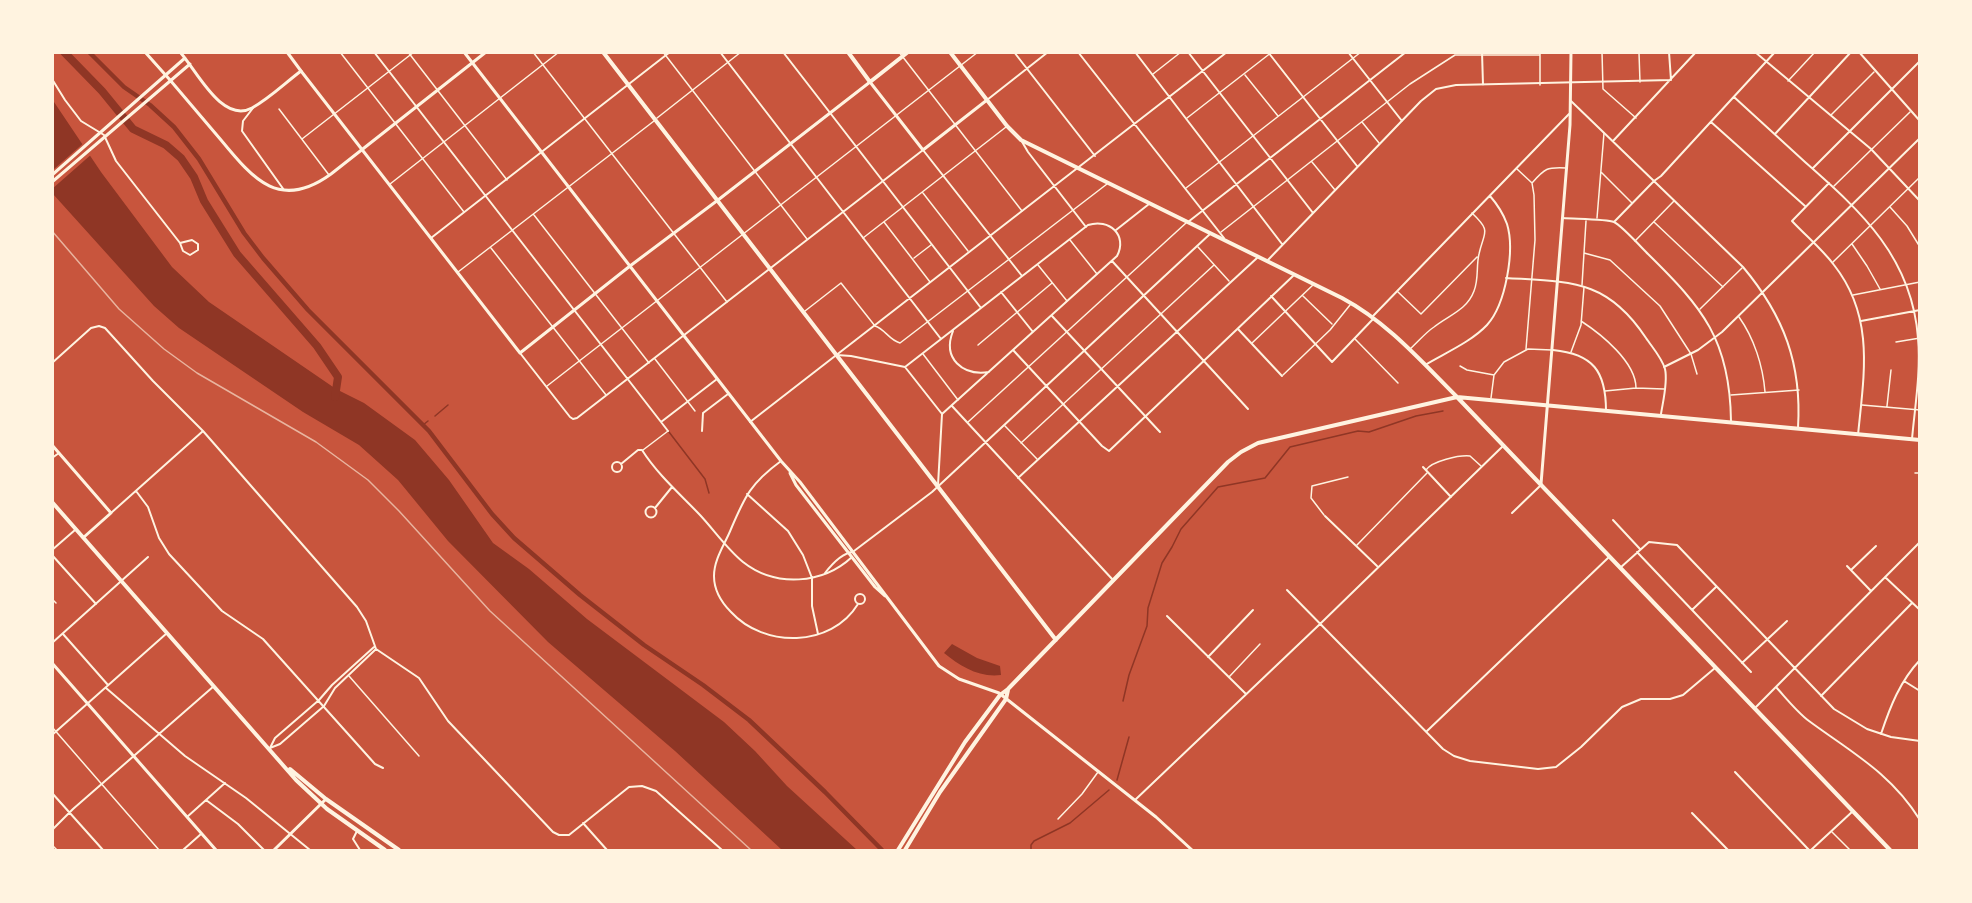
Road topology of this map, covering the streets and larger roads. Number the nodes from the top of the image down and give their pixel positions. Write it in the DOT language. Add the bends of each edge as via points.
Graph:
graph roads {
  1 [pos="145,52"];
  2 [pos="180,52"];
  3 [pos="374,52"];
  4 [pos="464,52"];
  5 [pos="486,52"];
  6 [pos="603,52"];
  7 [pos="670,52"];
  8 [pos="720,52"];
  9 [pos="783,52"];
  10 [pos="848,52"];
  11 [pos="908,52"];
  12 [pos="950,52"];
  13 [pos="1014,52"];
  14 [pos="1048,52"];
  15 [pos="1078,52"];
  16 [pos="1135,52"];
  17 [pos="1188,52"];
  18 [pos="1227,52"];
  19 [pos="1348,52"];
  20 [pos="1406,52"];
  21 [pos="1571,52"];
  22 [pos="1669,52"];
  23 [pos="1696,52"];
  24 [pos="1755,52"];
  25 [pos="1775,52"];
  26 [pos="1851,52"];
  27 [pos="1859,52"];
  28 [pos="1270,53"];
  29 [pos="290,54"];
  30 [pos="1482,54"];
  31 [pos="901,55"];
  32 [pos="185,58"];
  33 [pos="1920,61"];
  34 [pos="1766,62"];
  35 [pos="472,63"];
  36 [pos="190,64"];
  37 [pos="1027,69"];
  38 [pos="301,71"];
  39 [pos="1203,71"];
  40 [pos="166,76"];
  41 [pos="52,78"];
  42 [pos="170,80"];
  43 [pos="1370,80"];
  44 [pos="1671,80"];
  45 [pos="870,82"];
  46 [pos="1572,83"];
  47 [pos="628,85"];
  48 [pos="1483,85"];
  49 [pos="1892,90"];
  50 [pos="1170,97"];
  51 [pos="1734,97"];
  52 [pos="1809,98"];
  53 [pos="987,100"];
  54 [pos="1571,101"];
  55 [pos="255,106"];
  56 [pos="416,107"];
  57 [pos="1571,112"];
  58 [pos="830,113"];
  59 [pos="1320,119"];
  60 [pos="1402,121"];
  61 [pos="1920,121"];
  62 [pos="1711,122"];
  63 [pos="1134,125"];
  64 [pos="1850,132"];
  65 [pos="1775,134"];
  66 [pos="1920,138"];
  67 [pos="1021,140"];
  68 [pos="1613,141"];
  69 [pos="790,144"];
  70 [pos="363,149"];
  71 [pos="923,150"];
  72 [pos="542,153"];
  73 [pos="1095,156"];
  74 [pos="1270,158"];
  75 [pos="1357,167"];
  76 [pos="1889,167"];
  77 [pos="1078,168"];
  78 [pos="1813,168"];
  79 [pos="52,175"];
  80 [pos="882,181"];
  81 [pos="1654,181"];
  82 [pos="52,182"];
  83 [pos="1829,183"];
  84 [pos="1236,185"];
  85 [pos="1055,186"];
  86 [pos="284,190"];
  87 [pos="485,196"];
  88 [pos="1489,196"];
  89 [pos="718,200"];
  90 [pos="1920,201"];
  91 [pos="1150,203"];
  92 [pos="1851,205"];
  93 [pos="1806,207"];
  94 [pos="1202,211"];
  95 [pos="843,213"];
  96 [pos="1313,213"];
  97 [pos="1563,218"];
  98 [pos="1188,222"];
  99 [pos="1614,222"];
  100 [pos="1086,226"];
  101 [pos="1116,230"];
  102 [pos="1211,233"];
  103 [pos="990,236"];
  104 [pos="431,238"];
  105 [pos="1226,240"];
  106 [pos="1813,242"];
  107 [pos="180,243"];
  108 [pos="1282,244"];
  109 [pos="1257,258"];
  110 [pos="1112,261"];
  111 [pos="1266,262"];
  112 [pos="630,266"];
  113 [pos="950,268"];
  114 [pos="770,269"];
  115 [pos="1294,275"];
  116 [pos="1022,276"];
  117 [pos="1506,278"];
  118 [pos="1558,282"];
  119 [pos="1001,292"];
  120 [pos="1762,292"];
  121 [pos="1144,295"];
  122 [pos="1271,296"];
  123 [pos="910,299"];
  124 [pos="981,308"];
  125 [pos="574,310"];
  126 [pos="1914,310"];
  127 [pos="1920,310"];
  128 [pos="1052,316"];
  129 [pos="1374,317"];
  130 [pos="1861,321"];
  131 [pos="954,329"];
  132 [pos="1238,329"];
  133 [pos="1177,331"];
  134 [pos="1033,332"];
  135 [pos="684,336"];
  136 [pos="1715,338"];
  137 [pos="1919,338"];
  138 [pos="941,339"];
  139 [pos="1014,350"];
  140 [pos="1084,350"];
  141 [pos="1553,350"];
  142 [pos="520,353"];
  143 [pos="837,355"];
  144 [pos="1204,361"];
  145 [pos="52,363"];
  146 [pos="1425,365"];
  147 [pos="905,367"];
  148 [pos="1664,367"];
  149 [pos="990,372"];
  150 [pos="1282,376"];
  151 [pos="627,379"];
  152 [pos="717,379"];
  153 [pos="1046,385"];
  154 [pos="1117,386"];
  155 [pos="728,394"];
  156 [pos="1457,397"];
  157 [pos="952,406"];
  158 [pos="1548,406"];
  159 [pos="1248,409"];
  160 [pos="1606,411"];
  161 [pos="942,414"];
  162 [pos="1661,416"];
  163 [pos="1145,417"];
  164 [pos="1080,421"];
  165 [pos="661,422"];
  166 [pos="750,422"];
  167 [pos="1731,422"];
  168 [pos="1798,429"];
  169 [pos="203,431"];
  170 [pos="668,431"];
  171 [pos="702,431"];
  172 [pos="1160,432"];
  173 [pos="1858,435"];
  174 [pos="1912,439"];
  175 [pos="1920,440"];
  176 [pos="985,441"];
  177 [pos="52,445"];
  178 [pos="1503,446"];
  179 [pos="59,453"];
  180 [pos="52,458"];
  181 [pos="781,461"];
  182 [pos="621,464"];
  183 [pos="1425,470"];
  184 [pos="789,472"];
  185 [pos="1018,478"];
  186 [pos="938,485"];
  187 [pos="1541,485"];
  188 [pos="672,487"];
  189 [pos="136,491"];
  190 [pos="747,494"];
  191 [pos="1451,497"];
  192 [pos="52,502"];
  193 [pos="654,508"];
  194 [pos="111,513"];
  195 [pos="1512,513"];
  196 [pos="1325,516"];
  197 [pos="1613,520"];
  198 [pos="76,529"];
  199 [pos="84,537"];
  200 [pos="1920,542"];
  201 [pos="725,543"];
  202 [pos="1876,546"];
  203 [pos="52,550"];
  204 [pos="1639,550"];
  205 [pos="854,551"];
  206 [pos="848,552"];
  207 [pos="52,555"];
  208 [pos="1609,556"];
  209 [pos="148,557"];
  210 [pos="852,558"];
  211 [pos="1847,566"];
  212 [pos="1378,567"];
  213 [pos="1620,568"];
  214 [pos="1851,570"];
  215 [pos="825,573"];
  216 [pos="1885,577"];
  217 [pos="812,578"];
  218 [pos="122,581"];
  219 [pos="1114,582"];
  220 [pos="1717,586"];
  221 [pos="1287,590"];
  222 [pos="1872,591"];
  223 [pos="886,597"];
  224 [pos="1911,603"];
  225 [pos="96,604"];
  226 [pos="858,604"];
  227 [pos="1253,610"];
  228 [pos="1692,610"];
  229 [pos="1920,610"];
  230 [pos="1167,616"];
  231 [pos="1786,621"];
  232 [pos="1320,624"];
  233 [pos="167,633"];
  234 [pos="63,634"];
  235 [pos="818,634"];
  236 [pos="1767,639"];
  237 [pos="1056,640"];
  238 [pos="52,644"];
  239 [pos="375,648"];
  240 [pos="1208,657"];
  241 [pos="1920,660"];
  242 [pos="52,663"];
  243 [pos="1742,663"];
  244 [pos="1716,668"];
  245 [pos="1794,668"];
  246 [pos="1751,672"];
  247 [pos="1904,681"];
  248 [pos="107,686"];
  249 [pos="214,686"];
  250 [pos="1776,687"];
  251 [pos="1008,689"];
  252 [pos="1920,691"];
  253 [pos="1000,694"];
  254 [pos="1246,694"];
  255 [pos="1821,696"];
  256 [pos="1006,699"];
  257 [pos="319,700"];
  258 [pos="88,704"];
  259 [pos="324,706"];
  260 [pos="1755,708"];
  261 [pos="1427,731"];
  262 [pos="159,734"];
  263 [pos="1881,734"];
  264 [pos="52,735"];
  265 [pos="1920,741"];
  266 [pos="270,748"];
  267 [pos="133,756"];
  268 [pos="283,763"];
  269 [pos="383,768"];
  270 [pos="1735,772"];
  271 [pos="225,783"];
  272 [pos="938,791"];
  273 [pos="52,792"];
  274 [pos="326,799"];
  275 [pos="206,800"];
  276 [pos="1135,800"];
  277 [pos="322,805"];
  278 [pos="1853,811"];
  279 [pos="71,813"];
  280 [pos="1692,813"];
  281 [pos="187,817"];
  282 [pos="1920,820"];
  283 [pos="583,824"];
  284 [pos="52,830"];
  285 [pos="357,831"];
  286 [pos="201,834"];
  287 [pos="291,835"];
  288 [pos="103,850"];
  289 [pos="183,850"];
  290 [pos="216,850"];
  291 [pos="264,850"];
  292 [pos="274,850"];
  293 [pos="310,850"];
  294 [pos="360,850"];
  295 [pos="385,850"];
  296 [pos="399,850"];
  297 [pos="607,850"];
  298 [pos="722,850"];
  299 [pos="898,850"];
  300 [pos="904,850"];
  301 [pos="1192,850"];
  302 [pos="1727,850"];
  303 [pos="1810,850"];
  304 [pos="1890,850"];
  1 -- 40 [label="street"];
  2 -- 32 [label="street"];
  3 -- 56 [label="street"];
  4 -- 35 [label="street"];
  5 -- 35 [label="street"];
  6 -- 47 [label="main road"];
  7 -- 47 [label="street"];
  8 -- 69 [label="street"];
  9 -- 58 [label="street"];
  10 -- 45 [label="main road"];
  11 -- 31 [label="main road"];
  12 -- 53 [label="main road"];
  13 -- 37 [label="street"];
  14 -- 37 [label="street"];
  15 -- 63 [label="street"];
  16 -- 50 [label="street"];
  17 -- 39 [label="street"];
  18 -- 39 [label="street"];
  19 -- 43 [label="street"];
  20 -- 43 [label="street"];
  21 -- 46 [label="street"];
  22 -- 44 [label="street"];
  23 -- 44 [label="street"];
  24 -- 34 [label="street"];
  25 -- 34 [label="street"];
  26 -- 52 [label="street"];
  27 -- 49 [label="street"];
  28 -- 59 [label="street"];
  29 -- 38 [label="street"];
  30 -- 48 [label="street"];
  31 -- 45 [label="main road"];
  32 -- 36 [label="street"];
  32 -- 40 [label="street"];
  33 -- 49 [label="street"];
  34 -- 51 [label="street"];
  34 -- 52 [label="street"];
  35 -- 56 [label="street"];
  35 -- 72 [label="street"];
  36 -- 42 [label="street"];
  36 -- 55 [label="street" via="222,105 236,111"];
  37 -- 53 [label="street"];
  37 -- 73 [label="street"];
  38 -- 55 [label="street"];
  38 -- 70 [label="street"];
  39 -- 50 [label="street"];
  39 -- 74 [label="street"];
  40 -- 42 [label="street"];
  40 -- 79 [label="street"];
  41 -- 107 [label="street" via="81,121 104,135 116,161"];
  42 -- 82 [label="street"];
  42 -- 86 [label="street" via="248,172 265,185"];
  43 -- 59 [label="street"];
  43 -- 60 [label="street"];
  44 -- 46 [label="street"];
  44 -- 68 [label="street"];
  45 -- 58 [label="street"];
  45 -- 71 [label="street"];
  46 -- 48 [label="street"];
  46 -- 54 [label="street"];
  47 -- 72 [label="street"];
  47 -- 89 [label="main road"];
  48 -- 60 [label="street" via="1443,87 1428,95"];
  49 -- 61 [label="street"];
  49 -- 64 [label="street"];
  50 -- 63 [label="street"];
  50 -- 84 [label="street"];
  51 -- 62 [label="street"];
  51 -- 65 [label="street"];
  52 -- 64 [label="street"];
  52 -- 65 [label="street"];
  53 -- 67 [label="main road"];
  53 -- 71 [label="street"];
  54 -- 57 [label="street"];
  54 -- 68 [label="street"];
  55 -- 86 [label="street" via="243,121 242,130"];
  56 -- 70 [label="street"];
  56 -- 87 [label="street"];
  57 -- 88 [label="street"];
  57 -- 97 [label="street"];
  58 -- 69 [label="street"];
  58 -- 80 [label="street"];
  59 -- 74 [label="street"];
  59 -- 75 [label="street"];
  60 -- 75 [label="street"];
  62 -- 81 [label="street"];
  62 -- 93 [label="street"];
  63 -- 73 [label="street"];
  63 -- 94 [label="street"];
  64 -- 76 [label="street"];
  64 -- 78 [label="street"];
  65 -- 78 [label="street"];
  66 -- 76 [label="street"];
  67 -- 77 [label="main road"];
  67 -- 85 [label="street"];
  68 -- 81 [label="street"];
  69 -- 89 [label="street"];
  69 -- 95 [label="street"];
  70 -- 86 [label="street" via="311,186"];
  70 -- 104 [label="street"];
  71 -- 80 [label="street"];
  71 -- 103 [label="street"];
  72 -- 87 [label="street"];
  72 -- 112 [label="street"];
  73 -- 77 [label="street"];
  74 -- 84 [label="street"];
  74 -- 96 [label="street"];
  75 -- 96 [label="street"];
  76 -- 90 [label="street"];
  76 -- 92 [label="street"];
  77 -- 85 [label="street"];
  77 -- 91 [label="main road"];
  78 -- 83 [label="street"];
  80 -- 95 [label="street"];
  80 -- 113 [label="street"];
  81 -- 99 [label="street"];
  81 -- 120 [label="street" via="1743,267"];
  83 -- 92 [label="street"];
  83 -- 93 [label="street"];
  84 -- 94 [label="street"];
  84 -- 108 [label="street"];
  85 -- 100 [label="street"];
  85 -- 103 [label="street"];
  87 -- 104 [label="street"];
  87 -- 125 [label="street"];
  88 -- 117 [label="street" via="1503,216 1509,234"];
  88 -- 129 [label="street"];
  89 -- 112 [label="street"];
  89 -- 114 [label="main road"];
  91 -- 98 [label="main road"];
  91 -- 101 [label="street"];
  92 -- 106 [label="street"];
  92 -- 126 [label="street" via="1889,248"];
  93 -- 106 [label="street" via="1792,221"];
  94 -- 98 [label="street"];
  94 -- 105 [label="street"];
  95 -- 114 [label="street"];
  95 -- 123 [label="street"];
  96 -- 108 [label="street"];
  97 -- 99 [label="street"];
  97 -- 118 [label="street"];
  98 -- 102 [label="main road"];
  99 -- 136 [label="street" via="1680,286 1700,309"];
  100 -- 101 [label="street" via="1100,222"];
  100 -- 116 [label="street"];
  101 -- 110 [label="street" via="1121,247"];
  102 -- 105 [label="main road"];
  102 -- 121 [label="street"];
  103 -- 113 [label="street"];
  103 -- 116 [label="street"];
  104 -- 142 [label="street"];
  105 -- 109 [label="main road"];
  106 -- 120 [label="street"];
  106 -- 130 [label="street" via="1852,295"];
  107 -- 107 [label="street" via="195,240 198,250 190,255"];
  108 -- 111 [label="street"];
  109 -- 111 [label="main road"];
  109 -- 133 [label="street"];
  110 -- 121 [label="street"];
  110 -- 128 [label="street"];
  111 -- 115 [label="main road"];
  112 -- 125 [label="street"];
  112 -- 135 [label="street"];
  113 -- 123 [label="street"];
  113 -- 124 [label="street"];
  114 -- 135 [label="street"];
  114 -- 143 [label="main road"];
  115 -- 122 [label="street"];
  115 -- 129 [label="main road"];
  116 -- 119 [label="street"];
  117 -- 118 [label="street"];
  117 -- 146 [label="street" via="1501,303 1486,326"];
  118 -- 141 [label="street"];
  118 -- 148 [label="street" via="1603,294 1624,309"];
  119 -- 124 [label="street"];
  119 -- 134 [label="street"];
  120 -- 136 [label="street"];
  120 -- 168 [label="street" via="1794,358 1799,390"];
  121 -- 133 [label="street"];
  121 -- 140 [label="street"];
  122 -- 129 [label="street" via="1332,362"];
  122 -- 132 [label="street"];
  123 -- 138 [label="street"];
  123 -- 143 [label="street"];
  124 -- 131 [label="street"];
  125 -- 142 [label="street"];
  125 -- 151 [label="street"];
  126 -- 127 [label="street"];
  126 -- 130 [label="street"];
  126 -- 137 [label="street"];
  128 -- 134 [label="street"];
  128 -- 140 [label="street"];
  129 -- 146 [label="main road"];
  130 -- 173 [label="street" via="1865,351"];
  131 -- 138 [label="street"];
  131 -- 149 [label="street" via="951,351 959,366 974,373"];
  132 -- 144 [label="street"];
  132 -- 150 [label="street"];
  133 -- 144 [label="street"];
  133 -- 154 [label="street"];
  134 -- 139 [label="street"];
  135 -- 151 [label="street"];
  135 -- 152 [label="street"];
  136 -- 148 [label="street"];
  136 -- 167 [label="street" via="1726,371"];
  137 -- 174 [label="street"];
  138 -- 147 [label="street"];
  139 -- 149 [label="street"];
  139 -- 153 [label="street"];
  140 -- 153 [label="street"];
  140 -- 154 [label="street"];
  141 -- 158 [label="street"];
  141 -- 160 [label="street" via="1571,352 1595,368 1605,391"];
  142 -- 151 [label="street" via="573,419"];
  143 -- 147 [label="street"];
  143 -- 166 [label="street"];
  143 -- 186 [label="main road"];
  144 -- 159 [label="street"];
  144 -- 163 [label="street"];
  145 -- 169 [label="street" via="91,328 105,328"];
  146 -- 156 [label="main road"];
  147 -- 161 [label="street"];
  148 -- 162 [label="street"];
  149 -- 157 [label="street"];
  151 -- 165 [label="street"];
  152 -- 155 [label="street"];
  152 -- 165 [label="street"];
  153 -- 164 [label="street"];
  153 -- 176 [label="street"];
  154 -- 163 [label="street"];
  154 -- 164 [label="street"];
  155 -- 166 [label="street"];
  155 -- 171 [label="street" via="704,412"];
  156 -- 158 [label="main road"];
  156 -- 178 [label="main road"];
  156 -- 219 [label="main road" via="1267,440 1245,449"];
  157 -- 161 [label="street"];
  157 -- 176 [label="street"];
  158 -- 160 [label="main road"];
  158 -- 187 [label="street"];
  160 -- 162 [label="main road"];
  161 -- 186 [label="street"];
  162 -- 167 [label="main road"];
  163 -- 164 [label="street" via="1109,451"];
  163 -- 172 [label="street"];
  164 -- 185 [label="street"];
  165 -- 170 [label="street"];
  166 -- 181 [label="street"];
  167 -- 168 [label="main road"];
  168 -- 173 [label="main road"];
  169 -- 189 [label="street"];
  169 -- 239 [label="street" via="357,607"];
  173 -- 174 [label="main road"];
  174 -- 175 [label="main road"];
  176 -- 185 [label="street"];
  176 -- 186 [label="street"];
  177 -- 179 [label="street"];
  178 -- 187 [label="main road"];
  178 -- 191 [label="street"];
  179 -- 180 [label="street"];
  179 -- 194 [label="street"];
  181 -- 184 [label="street"];
  181 -- 190 [label="street" via="754,482"];
  182 -- 188 [label="street" via="642,450"];
  183 -- 191 [label="street"];
  184 -- 205 [label="street"];
  184 -- 206 [label="street"];
  185 -- 219 [label="street"];
  186 -- 205 [label="street"];
  186 -- 237 [label="main road"];
  187 -- 195 [label="street"];
  187 -- 208 [label="main road"];
  188 -- 193 [label="street"];
  188 -- 201 [label="street"];
  189 -- 194 [label="street"];
  189 -- 257 [label="street" via="145,501 169,554 222,611 263,639"];
  190 -- 201 [label="street"];
  190 -- 217 [label="street" via="793,537"];
  191 -- 212 [label="street"];
  192 -- 198 [label="main road"];
  194 -- 199 [label="street"];
  196 -- 212 [label="street"];
  197 -- 204 [label="street"];
  198 -- 199 [label="main road"];
  198 -- 203 [label="street"];
  199 -- 218 [label="main road"];
  200 -- 216 [label="street"];
  201 -- 217 [label="street" via="744,563 760,572 780,578"];
  201 -- 235 [label="street" via="715,565 715,585 719,597 735,616 752,629 773,637 794,639"];
  202 -- 214 [label="street"];
  204 -- 213 [label="street"];
  204 -- 220 [label="street" via="1652,542 1675,544"];
  204 -- 228 [label="street"];
  205 -- 206 [label="street"];
  205 -- 210 [label="street"];
  205 -- 223 [label="street"];
  206 -- 210 [label="street"];
  206 -- 215 [label="street"];
  207 -- 225 [label="street"];
  208 -- 213 [label="main road"];
  208 -- 261 [label="street"];
  209 -- 218 [label="street"];
  210 -- 215 [label="street"];
  210 -- 223 [label="street"];
  211 -- 214 [label="street"];
  212 -- 232 [label="street"];
  213 -- 244 [label="main road"];
  214 -- 222 [label="street"];
  215 -- 217 [label="street"];
  216 -- 222 [label="street"];
  216 -- 224 [label="street"];
  217 -- 235 [label="street"];
  218 -- 225 [label="street"];
  218 -- 233 [label="main road"];
  219 -- 237 [label="main road"];
  220 -- 228 [label="street"];
  220 -- 236 [label="street"];
  221 -- 232 [label="street"];
  222 -- 245 [label="street"];
  223 -- 253 [label="street" via="939,666 959,679"];
  224 -- 229 [label="street"];
  224 -- 255 [label="street"];
  225 -- 234 [label="street"];
  226 -- 235 [label="street" via="843,621"];
  227 -- 240 [label="street"];
  228 -- 243 [label="street"];
  230 -- 240 [label="street"];
  231 -- 236 [label="street"];
  232 -- 254 [label="street"];
  232 -- 261 [label="street"];
  233 -- 248 [label="street"];
  233 -- 249 [label="main road"];
  234 -- 238 [label="street"];
  234 -- 248 [label="street"];
  236 -- 243 [label="street"];
  236 -- 245 [label="street"];
  237 -- 251 [label="main road"];
  239 -- 257 [label="street"];
  239 -- 259 [label="street" via="332,691"];
  239 -- 283 [label="street" via="419,678 448,721 553,832 564,836"];
  240 -- 254 [label="street"];
  241 -- 247 [label="street"];
  242 -- 258 [label="street"];
  243 -- 246 [label="street"];
  244 -- 260 [label="main road"];
  244 -- 261 [label="street" via="1683,696 1641,699 1622,707 1573,754 1548,769 1463,760 1443,749"];
  245 -- 250 [label="street"];
  245 -- 255 [label="street"];
  247 -- 252 [label="street"];
  247 -- 263 [label="street"];
  248 -- 258 [label="street"];
  248 -- 262 [label="street"];
  249 -- 262 [label="street"];
  249 -- 266 [label="main road"];
  250 -- 260 [label="street"];
  250 -- 282 [label="street" via="1806,719 1872,765"];
  251 -- 253 [label="main road"];
  251 -- 256 [label="main road"];
  253 -- 256 [label="street"];
  253 -- 272 [label="main road" via="965,742"];
  254 -- 276 [label="street"];
  255 -- 263 [label="street" via="1846,717"];
  256 -- 272 [label="main road"];
  256 -- 276 [label="street"];
  257 -- 259 [label="street"];
  257 -- 266 [label="street" via="275,738"];
  258 -- 264 [label="street"];
  258 -- 267 [label="street"];
  259 -- 266 [label="street"];
  259 -- 269 [label="street" via="375,764"];
  260 -- 278 [label="main road"];
  262 -- 267 [label="street"];
  262 -- 271 [label="street"];
  263 -- 265 [label="street"];
  266 -- 268 [label="main road"];
  267 -- 279 [label="street"];
  267 -- 281 [label="street"];
  268 -- 274 [label="main road"];
  268 -- 277 [label="main road"];
  270 -- 303 [label="street"];
  271 -- 275 [label="street"];
  271 -- 287 [label="street"];
  272 -- 299 [label="main road"];
  272 -- 300 [label="main road"];
  273 -- 279 [label="street"];
  274 -- 277 [label="street"];
  274 -- 296 [label="main road"];
  275 -- 281 [label="street"];
  275 -- 291 [label="street"];
  276 -- 301 [label="street"];
  277 -- 285 [label="main road"];
  277 -- 287 [label="street"];
  278 -- 303 [label="street"];
  278 -- 304 [label="main road"];
  279 -- 284 [label="street"];
  279 -- 288 [label="street"];
  280 -- 302 [label="street"];
  281 -- 286 [label="street"];
  283 -- 297 [label="street"];
  283 -- 298 [label="street" via="626,789 645,786 656,791"];
  285 -- 294 [label="street" via="353,839"];
  285 -- 295 [label="main road"];
  286 -- 289 [label="street"];
  286 -- 290 [label="street"];
  287 -- 292 [label="street"];
  287 -- 293 [label="street"];
}
